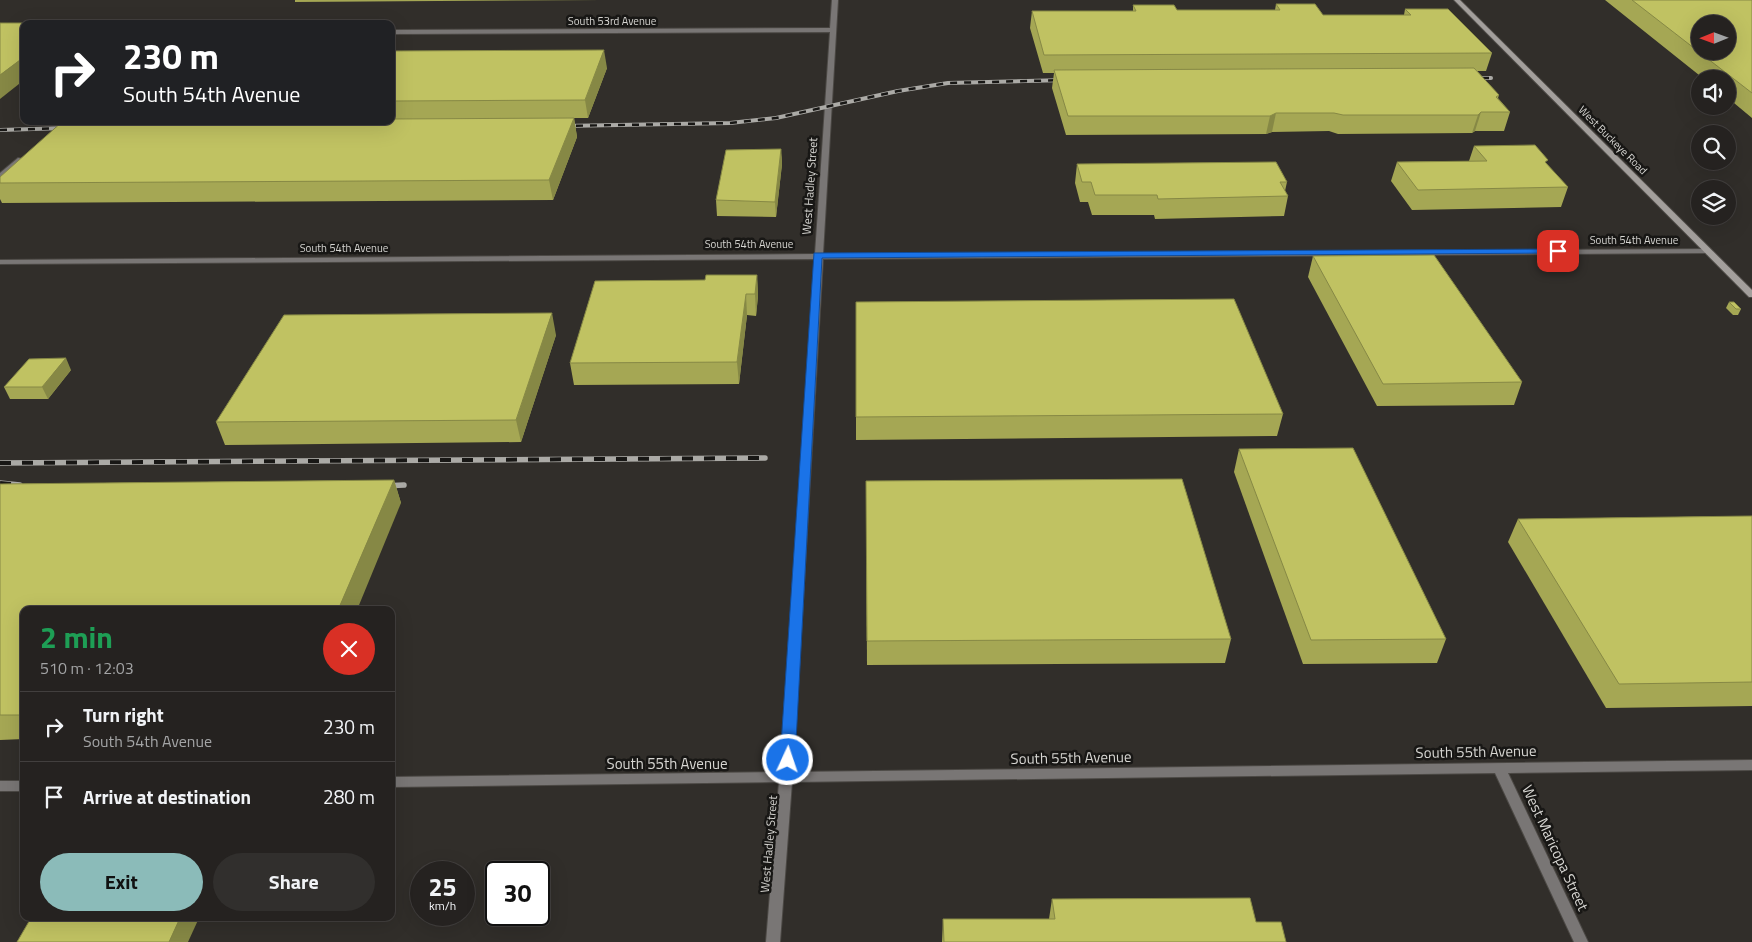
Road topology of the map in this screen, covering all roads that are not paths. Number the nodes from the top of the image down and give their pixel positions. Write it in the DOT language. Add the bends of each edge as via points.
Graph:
graph roads {
  1 [pos="835,0"];
  2 [pos="1457,0"];
  3 [pos="832,30"];
  4 [pos="395,32"];
  5 [pos="28,153"];
  6 [pos="0,177"];
  7 [pos="1707,251"];
  8 [pos="817,255"];
  9 [pos="0,262"];
  10 [pos="1752,296"];
  11 [pos="1752,765"];
  12 [pos="1499,768"];
  13 [pos="786,779"];
  14 [pos="395,782"];
  15 [pos="0,786"];
  16 [pos="20,786"];
  17 [pos="773,942"];
  18 [pos="1581,942"];
  1 -- 3 [label="street, West Hadley Street"];
  2 -- 7 [label="main road, West Buckeye Road"];
  3 -- 4 [label="street, South 53rd Avenue"];
  3 -- 8 [label="street, West Hadley Street"];
  5 -- 6 [label="street"];
  7 -- 8 [label="street, South 54th Avenue"];
  7 -- 10 [label="main road, West Buckeye Road"];
  8 -- 9 [label="street, South 54th Avenue"];
  8 -- 13 [label="street, West Hadley Street"];
  11 -- 12 [label="street, South 55th Avenue"];
  12 -- 13 [label="street, South 55th Avenue"];
  12 -- 18 [label="street, West Maricopa Street"];
  13 -- 14 [label="street, South 55th Avenue"];
  13 -- 17 [label="street, West Hadley Street"];
  15 -- 16 [label="street"];
}
